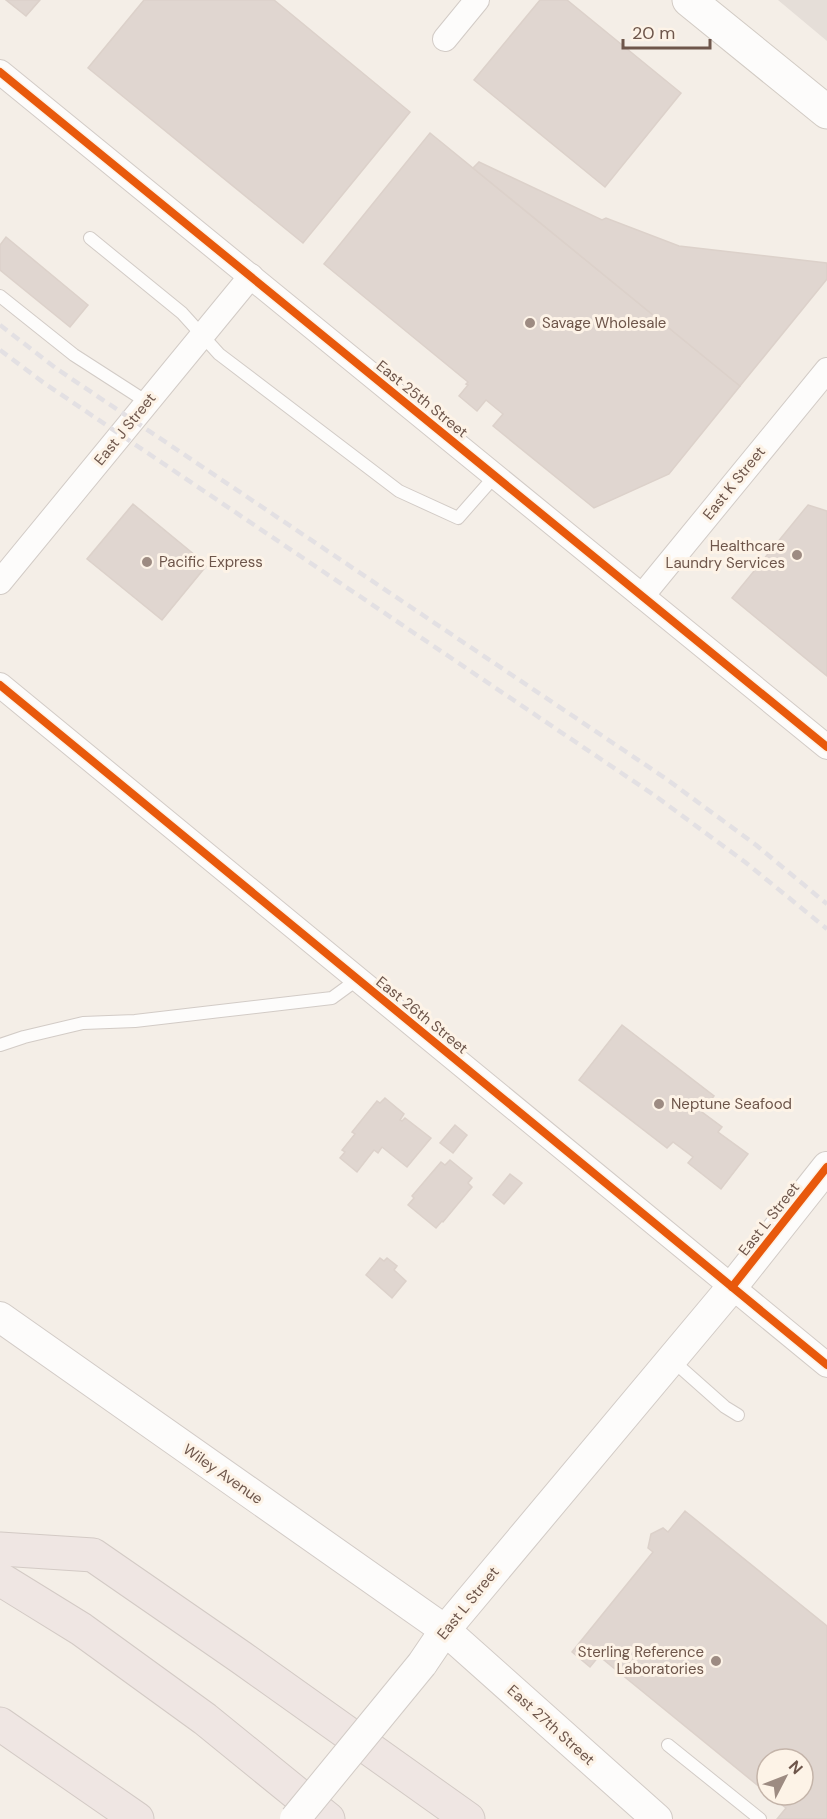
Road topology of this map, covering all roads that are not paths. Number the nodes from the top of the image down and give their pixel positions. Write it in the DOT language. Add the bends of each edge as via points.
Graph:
graph roads {
  1 [pos="477,0"];
  2 [pos="689,0"];
  3 [pos="445,39"];
  4 [pos="0,72"];
  5 [pos="827,112"];
  6 [pos="90,238"];
  7 [pos="251,276"];
  8 [pos="0,296"];
  9 [pos="201,337"];
  10 [pos="827,370"];
  11 [pos="147,402"];
  12 [pos="495,476"];
  13 [pos="0,582"];
  14 [pos="642,596"];
  15 [pos="0,686"];
  16 [pos="827,747"];
  17 [pos="358,980"];
  18 [pos="0,1045"];
  19 [pos="827,1167"];
  20 [pos="732,1287"];
  21 [pos="0,1317"];
  22 [pos="670,1359"];
  23 [pos="827,1365"];
  24 [pos="738,1415"];
  25 [pos="0,1549"];
  26 [pos="0,1579"];
  27 [pos="445,1630"];
  28 [pos="0,1724"];
  29 [pos="668,1745"];
  30 [pos="758,1818"];
  31 [pos="137,1819"];
  32 [pos="295,1819"];
  33 [pos="328,1819"];
  34 [pos="468,1819"];
  35 [pos="657,1819"];
  1 -- 3 [label="street"];
  2 -- 5 [label="main road"];
  4 -- 7 [label="street, East 25th Street"];
  6 -- 9 [label="lane" via="162,295"];
  7 -- 9 [label="street, East J Street"];
  7 -- 12 [label="street, East 25th Street"];
  8 -- 11 [label="lane" via="74,355"];
  9 -- 11 [label="street, East J Street"];
  9 -- 12 [label="lane" via="399,491 458,518"];
  10 -- 14 [label="street, East K Street"];
  11 -- 13 [label="street, East J Street"];
  12 -- 14 [label="street, East 25th Street"];
  14 -- 16 [label="street, East 25th Street"];
  15 -- 17 [label="street, East 26th Street"];
  17 -- 18 [label="lane" via="332,998 135,1021 82,1023"];
  17 -- 20 [label="street, East 26th Street"];
  19 -- 20 [label="street, East L Street"];
  20 -- 22 [label="street, East L Street"];
  20 -- 23 [label="street, East 26th Street"];
  21 -- 27 [label="street, Wiley Avenue"];
  22 -- 24 [label="lane"];
  22 -- 27 [label="street, East L Street"];
  25 -- 34 [label="highway" via="93,1555"];
  26 -- 33 [label="highway" via="81,1629 205,1719"];
  27 -- 32 [label="street, East L Street, bridge" via="422,1664"];
  27 -- 35 [label="street, East 27th Street"];
  28 -- 31 [label="highway"];
  29 -- 30 [label="lane"];
}
